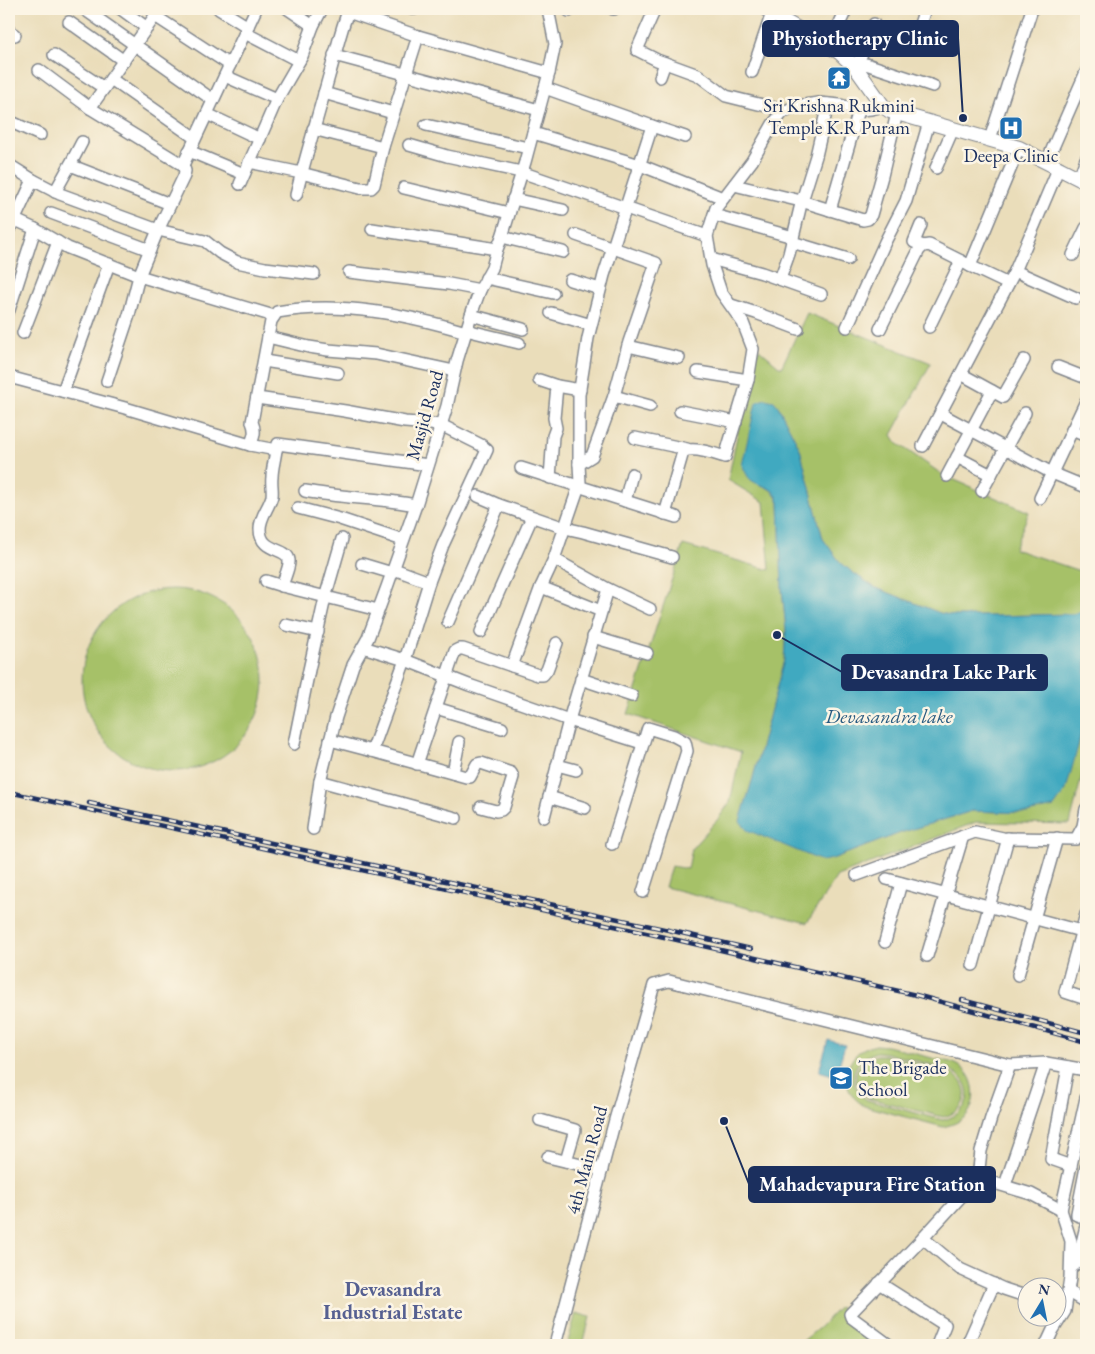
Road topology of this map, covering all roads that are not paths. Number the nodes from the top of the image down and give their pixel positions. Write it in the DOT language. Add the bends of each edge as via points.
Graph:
graph roads {
  1 [pos="84,9"];
  2 [pos="121,9"];
  3 [pos="219,9"];
  4 [pos="256,9"];
  5 [pos="288,9"];
  6 [pos="322,9"];
  7 [pos="548,9"];
  8 [pos="655,9"];
  9 [pos="925,9"];
  10 [pos="1032,9"];
  11 [pos="348,11"];
  12 [pos="769,11"];
  13 [pos="158,12"];
  14 [pos="845,12"];
  15 [pos="69,22"];
  16 [pos="874,24"];
  17 [pos="313,26"];
  18 [pos="919,27"];
  19 [pos="147,28"];
  20 [pos="246,30"];
  21 [pos="418,36"];
  22 [pos="135,45"];
  23 [pos="830,46"];
  24 [pos="54,55"];
  25 [pos="334,55"];
  26 [pos="124,60"];
  27 [pos="299,61"];
  28 [pos="665,63"];
  29 [pos="856,68"];
  30 [pos="39,70"];
  31 [pos="227,71"];
  32 [pos="752,72"];
  33 [pos="1086,72"];
  34 [pos="550,73"];
  35 [pos="405,74"];
  36 [pos="660,77"];
  37 [pos="108,83"];
  38 [pos="933,86"];
  39 [pos="545,88"];
  40 [pos="324,92"];
  41 [pos="213,100"];
  42 [pos="277,100"];
  43 [pos="828,104"];
  44 [pos="884,106"];
  45 [pos="90,108"];
  46 [pos="539,110"];
  47 [pos="859,110"];
  48 [pos="787,111"];
  49 [pos="897,113"];
  50 [pos="207,114"];
  51 [pos="393,114"];
  52 [pos="9,121"];
  53 [pos="929,122"];
  54 [pos="426,125"];
  55 [pos="652,126"];
  56 [pos="313,129"];
  57 [pos="953,129"];
  58 [pos="533,133"];
  59 [pos="40,135"];
  60 [pos="684,136"];
  61 [pos="195,138"];
  62 [pos="260,139"];
  63 [pos="990,139"];
  64 [pos="82,142"];
  65 [pos="409,145"];
  66 [pos="383,147"];
  67 [pos="528,148"];
  68 [pos="1020,148"];
  69 [pos="189,151"];
  70 [pos="1086,159"];
  71 [pos="249,162"];
  72 [pos="1053,164"];
  73 [pos="9,165"];
  74 [pos="70,165"];
  75 [pos="183,165"];
  76 [pos="640,165"];
  77 [pos="936,168"];
  78 [pos="521,172"];
  79 [pos="301,173"];
  80 [pos="33,180"];
  81 [pos="1083,180"];
  82 [pos="734,184"];
  83 [pos="404,188"];
  84 [pos="55,192"];
  85 [pos="296,195"];
  86 [pos="723,198"];
  87 [pos="513,199"];
  88 [pos="802,201"];
  89 [pos="170,204"];
  90 [pos="626,208"];
  91 [pos="563,210"];
  92 [pos="830,210"];
  93 [pos="50,213"];
  94 [pos="509,213"];
  95 [pos="714,215"];
  96 [pos="11,222"];
  97 [pos="921,225"];
  98 [pos="1086,228"];
  99 [pos="35,229"];
  100 [pos="372,229"];
  101 [pos="158,230"];
  102 [pos="576,235"];
  103 [pos="707,236"];
  104 [pos="502,237"];
  105 [pos="793,239"];
  106 [pos="58,242"];
  107 [pos="923,246"];
  108 [pos="613,248"];
  109 [pos="497,249"];
  110 [pos="150,250"];
  111 [pos="563,252"];
  112 [pos="1073,255"];
  113 [pos="711,259"];
  114 [pos="848,259"];
  115 [pos="110,264"];
  116 [pos="965,264"];
  117 [pos="1015,271"];
  118 [pos="349,272"];
  119 [pos="314,274"];
  120 [pos="139,276"];
  121 [pos="486,278"];
  122 [pos="780,279"];
  123 [pos="570,280"];
  124 [pos="1008,284"];
  125 [pos="600,289"];
  126 [pos="480,290"];
  127 [pos="553,293"];
  128 [pos="821,294"];
  129 [pos="1076,298"];
  130 [pos="731,305"];
  131 [pos="9,310"];
  132 [pos="551,313"];
  133 [pos="471,315"];
  134 [pos="274,316"];
  135 [pos="591,325"];
  136 [pos="929,327"];
  137 [pos="523,328"];
  138 [pos="847,328"];
  139 [pos="798,329"];
  140 [pos="880,329"];
  141 [pos="466,331"];
  142 [pos="22,333"];
  143 [pos="268,337"];
  144 [pos="519,343"];
  145 [pos="628,346"];
  146 [pos="679,358"];
  147 [pos="1024,360"];
  148 [pos="264,361"];
  149 [pos="1058,367"];
  150 [pos="454,371"];
  151 [pos="698,372"];
  152 [pos="338,373"];
  153 [pos="961,374"];
  154 [pos="9,377"];
  155 [pos="1086,378"];
  156 [pos="539,380"];
  157 [pos="748,380"];
  158 [pos="106,381"];
  159 [pos="557,386"];
  160 [pos="580,390"];
  161 [pos="63,391"];
  162 [pos="992,391"];
  163 [pos="614,396"];
  164 [pos="257,398"];
  165 [pos="1086,401"];
  166 [pos="650,406"];
  167 [pos="680,410"];
  168 [pos="1025,413"];
  169 [pos="941,414"];
  170 [pos="736,422"];
  171 [pos="441,426"];
  172 [pos="1072,430"];
  173 [pos="1086,436"];
  174 [pos="635,438"];
  175 [pos="250,445"];
  176 [pos="924,446"];
  177 [pos="1006,448"];
  178 [pos="687,449"];
  179 [pos="276,450"];
  180 [pos="957,457"];
  181 [pos="579,464"];
  182 [pos="428,465"];
  183 [pos="522,468"];
  184 [pos="1052,473"];
  185 [pos="632,474"];
  186 [pos="991,475"];
  187 [pos="947,476"];
  188 [pos="550,478"];
  189 [pos="579,487"];
  190 [pos="1086,487"];
  191 [pos="982,490"];
  192 [pos="305,491"];
  193 [pos="478,496"];
  194 [pos="1040,498"];
  195 [pos="625,501"];
  196 [pos="416,505"];
  197 [pos="499,505"];
  198 [pos="298,508"];
  199 [pos="532,517"];
  200 [pos="564,528"];
  201 [pos="342,539"];
  202 [pos="403,540"];
  203 [pos="672,557"];
  204 [pos="554,559"];
  205 [pos="362,564"];
  206 [pos="393,571"];
  207 [pos="266,581"];
  208 [pos="429,582"];
  209 [pos="282,586"];
  210 [pos="541,587"];
  211 [pos="608,589"];
  212 [pos="325,598"];
  213 [pos="650,608"];
  214 [pos="378,610"];
  215 [pos="601,611"];
  216 [pos="448,622"];
  217 [pos="286,625"];
  218 [pos="318,632"];
  219 [pos="481,632"];
  220 [pos="593,638"];
  221 [pos="557,643"];
  222 [pos="363,647"];
  223 [pos="647,653"];
  224 [pos="405,660"];
  225 [pos="512,666"];
  226 [pos="446,676"];
  227 [pos="581,679"];
  228 [pos="632,696"];
  229 [pos="436,708"];
  230 [pos="569,720"];
  231 [pos="502,728"];
  232 [pos="330,740"];
  233 [pos="459,742"];
  234 [pos="642,743"];
  235 [pos="294,744"];
  236 [pos="372,751"];
  237 [pos="417,764"];
  238 [pos="557,765"];
  239 [pos="576,770"];
  240 [pos="453,773"];
  241 [pos="320,781"];
  242 [pos="549,797"];
  243 [pos="482,807"];
  244 [pos="585,808"];
  245 [pos="1086,809"];
  246 [pos="544,817"];
  247 [pos="456,818"];
  248 [pos="313,829"];
  249 [pos="963,836"];
  250 [pos="1008,838"];
  251 [pos="1057,838"];
  252 [pos="612,844"];
  253 [pos="857,875"];
  254 [pos="887,879"];
  255 [pos="901,883"];
  256 [pos="642,892"];
  257 [pos="945,895"];
  258 [pos="989,907"];
  259 [pos="1086,914"];
  260 [pos="1034,918"];
  261 [pos="1081,931"];
  262 [pos="885,942"];
  263 [pos="927,956"];
  264 [pos="973,965"];
  265 [pos="1018,975"];
  266 [pos="1086,999"];
  267 [pos="1046,1063"];
  268 [pos="1010,1065"];
  269 [pos="1068,1067"];
  270 [pos="1086,1070"];
  271 [pos="1086,1098"];
  272 [pos="540,1120"];
  273 [pos="548,1157"];
  274 [pos="566,1161"];
  275 [pos="1071,1166"];
  276 [pos="1086,1167"];
  277 [pos="602,1170"];
  278 [pos="978,1178"];
  279 [pos="1005,1186"];
  280 [pos="1061,1210"];
  281 [pos="1086,1218"];
  282 [pos="1086,1226"];
  283 [pos="923,1238"];
  284 [pos="1078,1266"];
  285 [pos="880,1283"];
  286 [pos="994,1284"];
  287 [pos="1068,1291"];
  288 [pos="1018,1293"];
  289 [pos="1086,1302"];
  290 [pos="1055,1326"];
  291 [pos="555,1345"];
  292 [pos="889,1345"];
  293 [pos="937,1345"];
  294 [pos="967,1345"];
  295 [pos="1046,1345"];
  1 -- 22 [label="street"];
  2 -- 19 [label="street"];
  3 -- 20 [label="street"];
  4 -- 20 [label="street"];
  5 -- 17 [label="street"];
  6 -- 17 [label="street"];
  7 -- 34 [label="street, Masjid Road" via="555,44"];
  8 -- 28 [label="street" via="637,50"];
  9 -- 18 [label="street"];
  10 -- 63 [label="street"];
  11 -- 21 [label="street"];
  11 -- 25 [label="street"];
  12 -- 23 [label="main road"];
  12 -- 32 [label="street"];
  13 -- 19 [label="street"];
  13 -- 31 [label="street"];
  14 -- 23 [label="street"];
  15 -- 26 [label="street"];
  16 -- 29 [label="street"];
  17 -- 27 [label="street"];
  19 -- 22 [label="street"];
  20 -- 27 [label="street"];
  20 -- 31 [label="street"];
  21 -- 34 [label="street"];
  21 -- 35 [label="street"];
  22 -- 26 [label="street"];
  22 -- 41 [label="street"];
  23 -- 29 [label="main road"];
  24 -- 37 [label="street"];
  25 -- 35 [label="street"];
  25 -- 40 [label="street"];
  26 -- 37 [label="street"];
  27 -- 42 [label="street"];
  28 -- 36 [label="street"];
  28 -- 48 [label="street" via="698,75 726,96"];
  29 -- 38 [label="street" via="866,64"];
  29 -- 44 [label="main road"];
  30 -- 45 [label="street"];
  31 -- 41 [label="street"];
  31 -- 42 [label="street"];
  33 -- 72 [label="street"];
  34 -- 39 [label="street, Masjid Road"];
  35 -- 46 [label="street"];
  35 -- 51 [label="street"];
  37 -- 45 [label="street"];
  37 -- 61 [label="street"];
  39 -- 46 [label="street, Masjid Road"];
  39 -- 55 [label="street"];
  40 -- 51 [label="street"];
  40 -- 56 [label="street"];
  41 -- 50 [label="street"];
  42 -- 62 [label="street"];
  43 -- 47 [label="street"];
  43 -- 48 [label="street" via="797,106"];
  43 -- 88 [label="street"];
  44 -- 47 [label="street"];
  44 -- 49 [label="main road"];
  45 -- 75 [label="street"];
  46 -- 58 [label="street, Masjid Road"];
  47 -- 92 [label="street"];
  48 -- 82 [label="street" via="773,124 752,161"];
  49 -- 53 [label="main road"];
  49 -- 92 [label="street" via="871,215 864,220"];
  50 -- 61 [label="street"];
  50 -- 62 [label="street"];
  51 -- 66 [label="street"];
  52 -- 59 [label="street"];
  53 -- 57 [label="main road"];
  53 -- 138 [label="street" via="906,201"];
  54 -- 67 [label="street"];
  55 -- 60 [label="street"];
  55 -- 76 [label="street"];
  56 -- 66 [label="street"];
  56 -- 79 [label="street"];
  57 -- 63 [label="main road"];
  57 -- 77 [label="street"];
  58 -- 67 [label="street, Masjid Road"];
  58 -- 76 [label="street"];
  61 -- 69 [label="street"];
  62 -- 71 [label="street"];
  63 -- 68 [label="main road"];
  64 -- 74 [label="street"];
  65 -- 78 [label="street"];
  66 -- 79 [label="street" via="371,188"];
  67 -- 78 [label="street, Masjid Road"];
  68 -- 72 [label="main road"];
  68 -- 116 [label="street"];
  69 -- 71 [label="street" via="242,179"];
  69 -- 75 [label="street"];
  70 -- 81 [label="street"];
  71 -- 79 [label="street"];
  72 -- 81 [label="main road"];
  72 -- 117 [label="street"];
  73 -- 80 [label="street"];
  74 -- 84 [label="street"];
  74 -- 89 [label="street"];
  75 -- 89 [label="street" via="184,176"];
  76 -- 86 [label="street"];
  76 -- 90 [label="street"];
  78 -- 87 [label="street, Masjid Road"];
  78 -- 90 [label="street"];
  79 -- 85 [label="street"];
  80 -- 84 [label="street"];
  80 -- 96 [label="street"];
  82 -- 86 [label="street"];
  82 -- 88 [label="street"];
  83 -- 94 [label="street"];
  84 -- 101 [label="street"];
  86 -- 95 [label="street"];
  87 -- 91 [label="street"];
  87 -- 94 [label="street, Masjid Road"];
  88 -- 92 [label="street"];
  88 -- 105 [label="street"];
  89 -- 101 [label="street"];
  90 -- 103 [label="street"];
  90 -- 108 [label="street"];
  93 -- 110 [label="street"];
  94 -- 104 [label="street, Masjid Road"];
  95 -- 103 [label="street"];
  95 -- 105 [label="street"];
  96 -- 99 [label="street"];
  97 -- 107 [label="street" via="914,242"];
  98 -- 112 [label="street"];
  99 -- 106 [label="street"];
  99 -- 131 [label="street"];
  100 -- 109 [label="street"];
  101 -- 110 [label="street"];
  101 -- 119 [label="street" via="205,241 237,262"];
  102 -- 108 [label="street"];
  103 -- 113 [label="street"];
  104 -- 109 [label="street, Masjid Road"];
  104 -- 111 [label="street"];
  105 -- 114 [label="street"];
  105 -- 122 [label="street"];
  106 -- 115 [label="street"];
  106 -- 142 [label="street"];
  107 -- 116 [label="street" via="929,245"];
  107 -- 140 [label="street"];
  108 -- 125 [label="street"];
  108 -- 145 [label="street" via="656,263"];
  109 -- 121 [label="street, Masjid Road"];
  110 -- 120 [label="street"];
  113 -- 122 [label="street"];
  113 -- 130 [label="street" via="721,292"];
  115 -- 120 [label="street"];
  115 -- 161 [label="street"];
  116 -- 124 [label="street"];
  116 -- 136 [label="street"];
  117 -- 124 [label="street"];
  117 -- 129 [label="street"];
  118 -- 126 [label="street"];
  120 -- 134 [label="street"];
  120 -- 158 [label="street"];
  121 -- 126 [label="street, Masjid Road"];
  121 -- 127 [label="street"];
  122 -- 128 [label="street"];
  123 -- 125 [label="street"];
  124 -- 153 [label="street"];
  125 -- 135 [label="street"];
  126 -- 133 [label="street, Masjid Road"];
  130 -- 139 [label="street"];
  130 -- 157 [label="street" via="753,348"];
  132 -- 135 [label="street"];
  133 -- 137 [label="street"];
  133 -- 141 [label="street, Masjid Road"];
  134 -- 141 [label="street" via="277,312 329,308 394,314"];
  134 -- 143 [label="street"];
  135 -- 160 [label="street"];
  141 -- 144 [label="street"];
  141 -- 150 [label="street, Masjid Road"];
  143 -- 148 [label="street"];
  143 -- 150 [label="street" via="328,350 376,354"];
  145 -- 146 [label="street"];
  145 -- 163 [label="street"];
  147 -- 162 [label="street" via="1003,398"];
  148 -- 152 [label="street"];
  148 -- 164 [label="street"];
  149 -- 155 [label="street"];
  150 -- 171 [label="street, Masjid Road"];
  151 -- 157 [label="street"];
  153 -- 162 [label="street"];
  153 -- 169 [label="street"];
  154 -- 161 [label="street"];
  156 -- 159 [label="street"];
  157 -- 170 [label="street"];
  159 -- 160 [label="street"];
  159 -- 188 [label="street"];
  160 -- 181 [label="street"];
  161 -- 175 [label="street"];
  162 -- 180 [label="street"];
  163 -- 166 [label="street"];
  163 -- 181 [label="street" via="592,456"];
  164 -- 171 [label="street"];
  164 -- 175 [label="street" via="252,422 254,438"];
  165 -- 172 [label="street"];
  167 -- 170 [label="street"];
  168 -- 177 [label="street"];
  169 -- 176 [label="street"];
  169 -- 177 [label="street"];
  170 -- 178 [label="street" via="726,457"];
  171 -- 182 [label="street, Masjid Road"];
  171 -- 208 [label="street" via="487,450"];
  172 -- 173 [label="street"];
  172 -- 184 [label="street"];
  174 -- 178 [label="street"];
  175 -- 179 [label="street"];
  177 -- 184 [label="street"];
  177 -- 186 [label="street"];
  178 -- 195 [label="street" via="683,452 671,515"];
  179 -- 182 [label="street" via="278,444"];
  179 -- 209 [label="street" via="273,493 260,528 261,538 268,547 289,558"];
  180 -- 186 [label="street"];
  180 -- 187 [label="street"];
  181 -- 189 [label="street"];
  182 -- 196 [label="street, Masjid Road"];
  183 -- 188 [label="street"];
  184 -- 190 [label="street"];
  184 -- 194 [label="street"];
  185 -- 195 [label="street"];
  186 -- 191 [label="street"];
  188 -- 189 [label="street"];
  189 -- 195 [label="street"];
  189 -- 200 [label="street"];
  192 -- 196 [label="street"];
  193 -- 197 [label="street"];
  196 -- 202 [label="street, Masjid Road"];
  197 -- 199 [label="street"];
  197 -- 216 [label="street"];
  198 -- 202 [label="street"];
  199 -- 200 [label="street"];
  199 -- 219 [label="street"];
  200 -- 203 [label="street"];
  200 -- 204 [label="street"];
  201 -- 212 [label="street"];
  202 -- 206 [label="street, Masjid Road"];
  204 -- 210 [label="street"];
  204 -- 211 [label="street"];
  205 -- 206 [label="street"];
  206 -- 208 [label="street"];
  206 -- 214 [label="street, Masjid Road"];
  207 -- 209 [label="street"];
  208 -- 224 [label="street"];
  209 -- 212 [label="street"];
  210 -- 215 [label="street"];
  210 -- 225 [label="street"];
  211 -- 213 [label="street"];
  211 -- 215 [label="street"];
  212 -- 214 [label="street"];
  212 -- 218 [label="street"];
  214 -- 222 [label="street, Masjid Road"];
  215 -- 220 [label="street"];
  217 -- 218 [label="street"];
  218 -- 235 [label="street"];
  220 -- 223 [label="street"];
  220 -- 227 [label="street"];
  221 -- 225 [label="street" via="544,675"];
  222 -- 224 [label="street"];
  222 -- 232 [label="street, Masjid Road" via="353,665"];
  224 -- 226 [label="street"];
  224 -- 236 [label="street"];
  225 -- 226 [label="street" via="459,649 455,651"];
  226 -- 229 [label="street"];
  226 -- 230 [label="street"];
  227 -- 228 [label="street"];
  227 -- 230 [label="street"];
  229 -- 231 [label="street"];
  229 -- 237 [label="street"];
  230 -- 234 [label="street"];
  230 -- 238 [label="street"];
  232 -- 236 [label="street"];
  232 -- 241 [label="street, Masjid Road"];
  233 -- 240 [label="street"];
  234 -- 252 [label="street"];
  234 -- 256 [label="street" via="648,728 685,742 687,752"];
  236 -- 237 [label="street"];
  237 -- 240 [label="street"];
  238 -- 239 [label="street"];
  238 -- 242 [label="street"];
  240 -- 243 [label="street" via="470,777 474,766 481,763 511,773 513,777 504,807 496,811"];
  241 -- 247 [label="street"];
  241 -- 248 [label="street, Masjid Road"];
  242 -- 244 [label="street"];
  242 -- 246 [label="street"];
  245 -- 251 [label="street" via="1083,826 1076,839"];
  249 -- 250 [label="street" via="975,832"];
  249 -- 253 [label="street"];
  249 -- 257 [label="street"];
  250 -- 251 [label="street"];
  250 -- 258 [label="street"];
  251 -- 260 [label="street"];
  254 -- 255 [label="street"];
  255 -- 257 [label="street"];
  255 -- 262 [label="street"];
  257 -- 258 [label="street"];
  257 -- 263 [label="street"];
  258 -- 260 [label="street"];
  258 -- 264 [label="street"];
  259 -- 261 [label="street"];
  260 -- 261 [label="street"];
  260 -- 265 [label="street"];
  261 -- 266 [label="street" via="1065,992"];
  267 -- 268 [label="street"];
  267 -- 269 [label="street"];
  267 -- 279 [label="street"];
  268 -- 277 [label="street, 4th Main Road" via="668,981 654,985"];
  268 -- 278 [label="street" via="981,1151"];
  269 -- 270 [label="street"];
  269 -- 275 [label="street" via="1051,1160"];
  271 -- 275 [label="street"];
  272 -- 274 [label="street" via="575,1130"];
  273 -- 274 [label="street"];
  274 -- 277 [label="street"];
  275 -- 280 [label="street"];
  276 -- 281 [label="street" via="1077,1215"];
  277 -- 291 [label="street, 4th Main Road"];
  278 -- 279 [label="street"];
  278 -- 283 [label="street"];
  279 -- 280 [label="street"];
  280 -- 284 [label="street"];
  282 -- 284 [label="street"];
  283 -- 285 [label="street"];
  283 -- 286 [label="street" via="960,1269"];
  284 -- 287 [label="street" via="1070,1278"];
  285 -- 292 [label="street" via="850,1314"];
  285 -- 293 [label="street" via="945,1325"];
  286 -- 288 [label="street"];
  286 -- 294 [label="street"];
  287 -- 289 [label="street"];
  290 -- 295 [label="street"];
}
